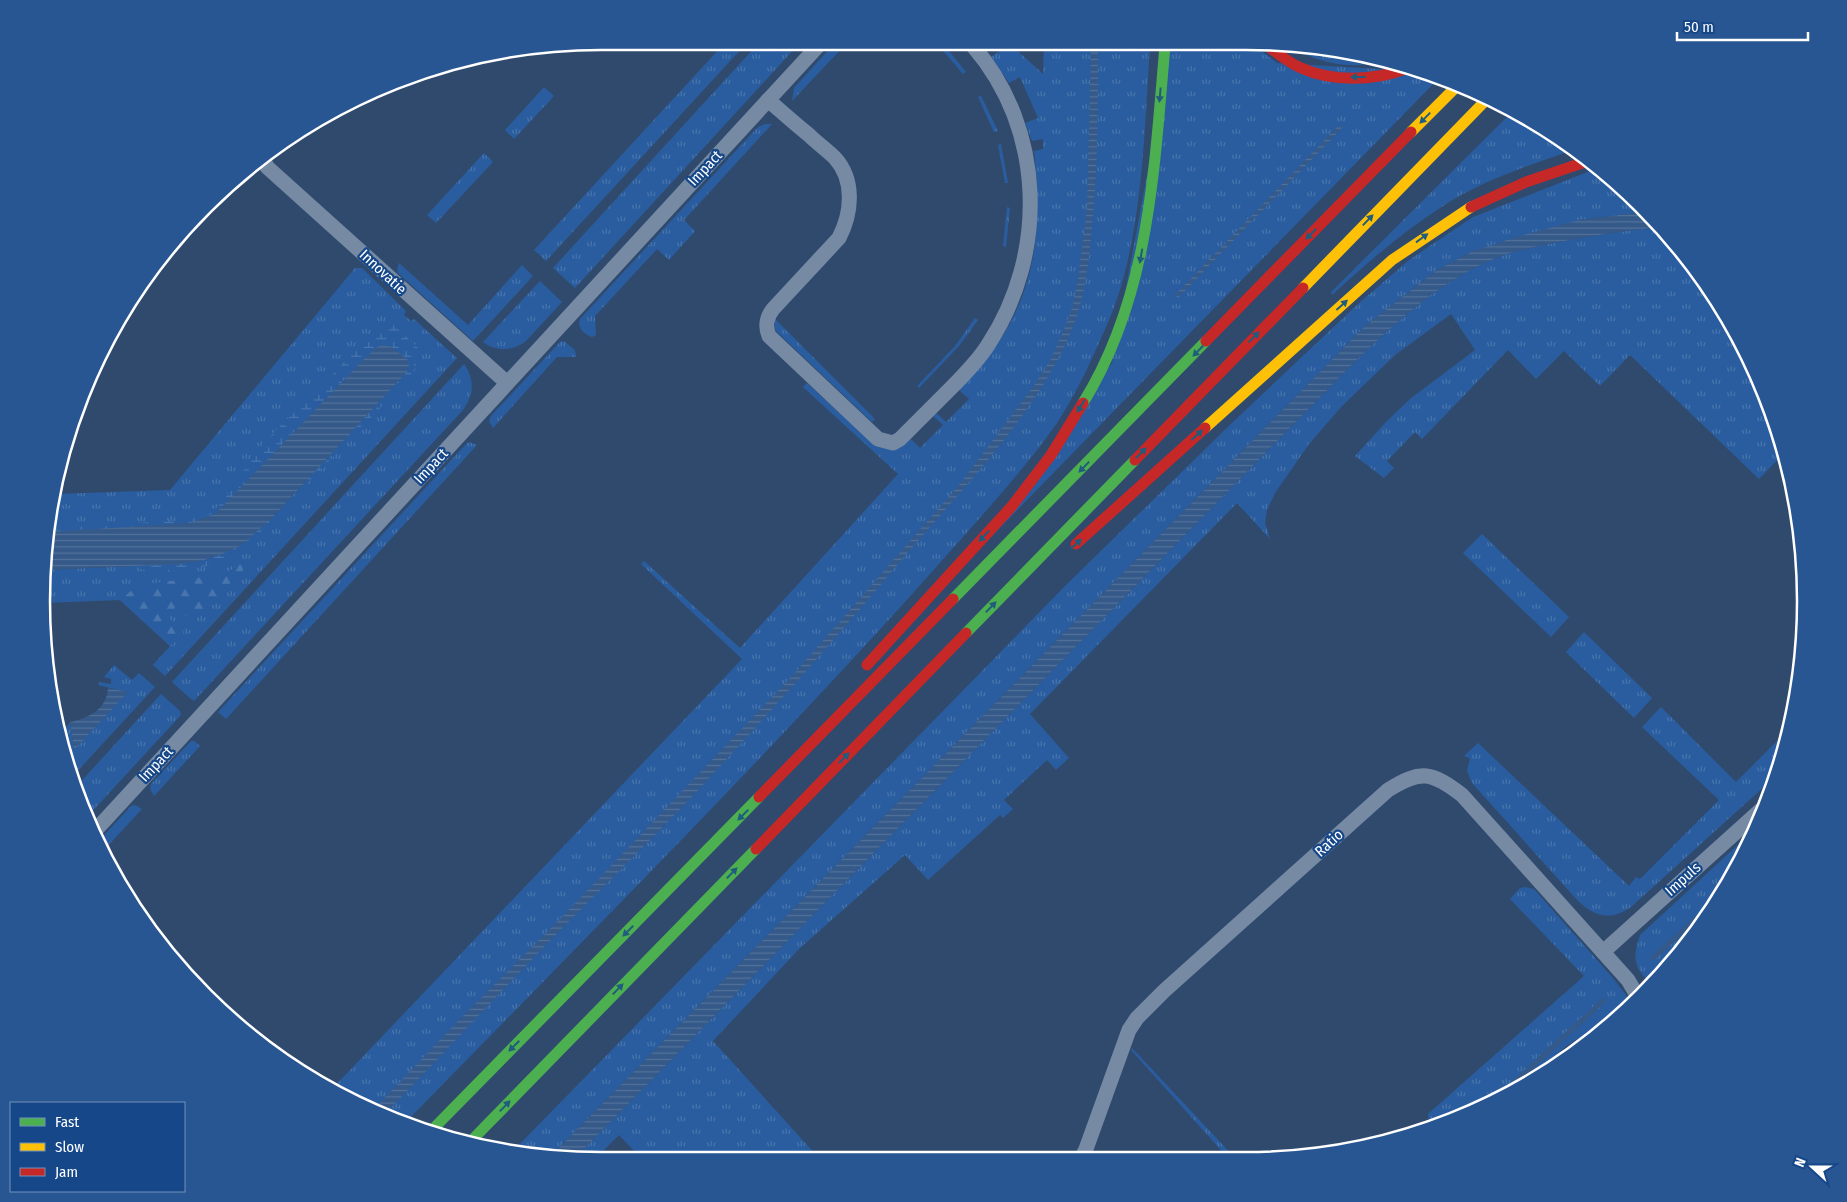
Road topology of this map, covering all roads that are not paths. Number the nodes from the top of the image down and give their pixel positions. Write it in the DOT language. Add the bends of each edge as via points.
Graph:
graph roads {
  1 [pos="814,50"];
  2 [pos="977,50"];
  3 [pos="1165,50"];
  4 [pos="1275,51"];
  5 [pos="1399,72"];
  6 [pos="1453,90"];
  7 [pos="768,100"];
  8 [pos="1483,104"];
  9 [pos="266,164"];
  10 [pos="1580,164"];
  11 [pos="507,383"];
  12 [pos="1068,551"];
  13 [pos="1016,598"];
  14 [pos="861,672"];
  15 [pos="843,695"];
  16 [pos="884,717"];
  17 [pos="777,780"];
  18 [pos="1753,817"];
  19 [pos="99,827"];
  20 [pos="1603,952"];
  21 [pos="1628,980"];
  22 [pos="1639,988"];
  23 [pos="1635,992"];
  24 [pos="436,1126"];
  25 [pos="475,1137"];
  26 [pos="1084,1152"];
  1 -- 7 [label="street, Impact"];
  2 -- 7 [label="street" via="1004,90 1024,144 1031,188 1025,259 1012,299 988,346 893,443 878,438 769,336 766,329 773,309 839,238 850,210 847,180 836,159"];
  3 -- 14 [label="highway, one-way" via="1152,192 1138,271 1119,330 1096,380 1051,455 1012,506"];
  5 -- 4 [label="highway, one-way" via="1361,78 1327,76 1301,68"];
  6 -- 17 [label="highway, one-way"];
  7 -- 11 [label="street, Impact"];
  16 -- 8 [label="highway, one-way"];
  9 -- 11 [label="street, Innovatie"];
  12 -- 10 [label="highway, one-way" via="1392,260 1466,209 1526,182"];
  11 -- 19 [label="street, Impact"];
  13 -- 16 [label="highway"];
  15 -- 17 [label="highway"];
  25 -- 16 [label="highway, one-way"];
  17 -- 24 [label="highway, one-way"];
  18 -- 20 [label="street, Impuls"];
  20 -- 21 [label="street, Ratio"];
  20 -- 26 [label="street, Ratio" via="1462,795 1441,780 1423,776 1405,779 1388,790 1137,1018 1124,1040"];
  21 -- 22 [label="street, Ratio"];
  21 -- 23 [label="street, Ratio"];
}
